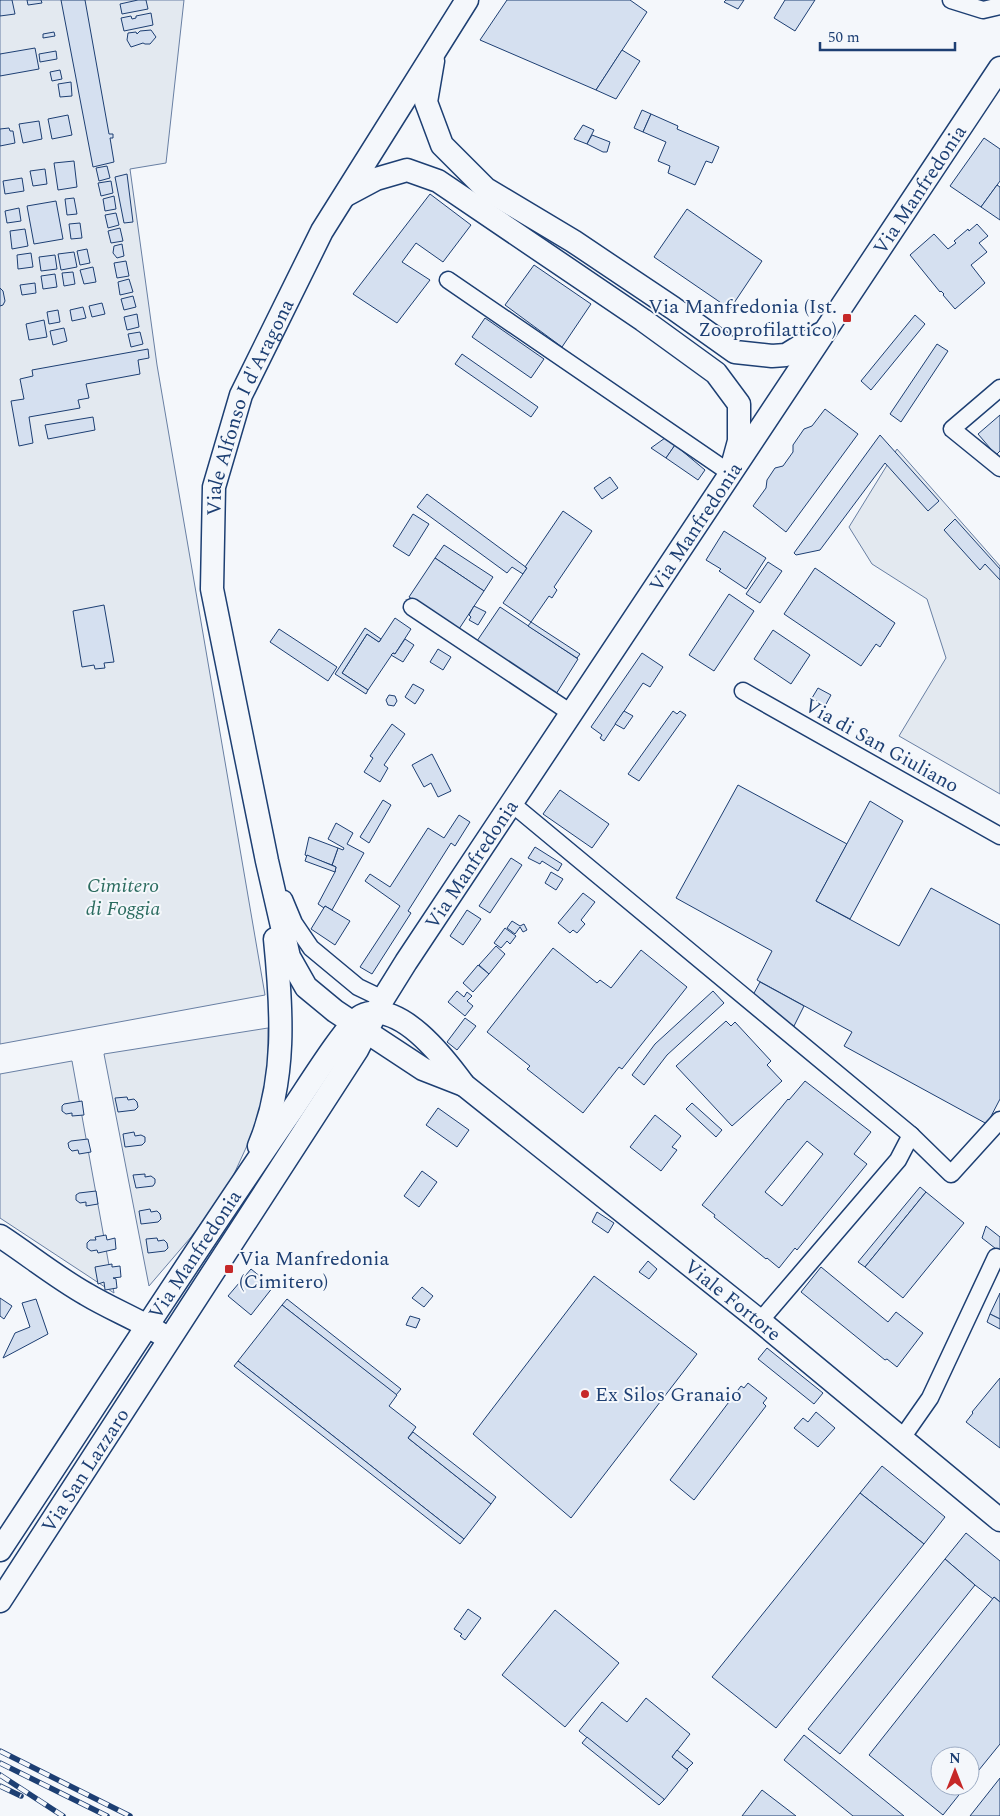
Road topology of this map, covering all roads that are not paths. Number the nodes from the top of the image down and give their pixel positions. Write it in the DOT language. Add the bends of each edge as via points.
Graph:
graph roads {
  1 [pos="467,0"];
  2 [pos="951,0"];
  3 [pos="1000,6"];
  4 [pos="434,53"];
  5 [pos="1000,68"];
  6 [pos="344,196"];
  7 [pos="448,280"];
  8 [pos="827,330"];
  9 [pos="1000,388"];
  10 [pos="1000,468"];
  11 [pos="730,473"];
  12 [pos="412,607"];
  13 [pos="743,691"];
  14 [pos="571,713"];
  15 [pos="512,803"];
  16 [pos="1000,836"];
  17 [pos="267,860"];
  18 [pos="406,962"];
  19 [pos="370,1017"];
  20 [pos="406,1022"];
  21 [pos="464,1085"];
  22 [pos="1000,1120"];
  23 [pos="911,1135"];
  24 [pos="246,1177"];
  25 [pos="0,1236"];
  26 [pos="996,1257"];
  27 [pos="760,1321"];
  28 [pos="148,1326"];
  29 [pos="170,1340"];
  30 [pos="902,1438"];
  31 [pos="1000,1520"];
  32 [pos="0,1550"];
  33 [pos="0,1600"];
  1 -- 4 [label="main road, Viale Alfonso I d'Aragona"];
  2 -- 3 [label="street" via="983,10"];
  4 -- 6 [label="main road, Viale Alfonso I d'Aragona"];
  4 -- 8 [label="main road" via="426,102 442,145 486,189 573,241 735,352 786,355"];
  5 -- 8 [label="main road, Via Manfredonia"];
  6 -- 11 [label="main road" via="376,179 407,170 438,181 643,320 716,374 739,404 739,441"];
  6 -- 17 [label="main road, Viale Alfonso I d'Aragona" via="322,231 241,395 214,487 212,589"];
  7 -- 11 [label="street"];
  8 -- 11 [label="main road, Via Manfredonia"];
  9 -- 10 [label="street" via="952,429"];
  11 -- 14 [label="main road, Via Manfredonia"];
  12 -- 14 [label="street"];
  13 -- 16 [label="street, Via di San Giuliano"];
  14 -- 15 [label="main road, Via Manfredonia"];
  15 -- 18 [label="main road, Via Manfredonia"];
  15 -- 23 [label="street"];
  17 -- 19 [label="street, Viale Alfonso I d'Aragona" via="294,923 311,948 358,987"];
  17 -- 19 [label="main road, Viale Alfonso I d'Aragona" via="289,957 306,987 335,1011"];
  17 -- 24 [label="main road, Viale Alfonso I d'Aragona" via="282,1021 278,1078 262,1137"];
  18 -- 19 [label="main road, Via Manfredonia"];
  18 -- 20 [label="main road" via="399,1000"];
  19 -- 20 [label="main road, Viale Fortore"];
  19 -- 21 [label="main road, Viale Fortore" via="423,1069"];
  19 -- 24 [label="main road, Via Manfredonia"];
  19 -- 29 [label="main road, Via Manfredonia" via="358,1050"];
  20 -- 21 [label="main road, Viale Fortore" via="444,1058"];
  21 -- 27 [label="main road, Viale Fortore"];
  22 -- 23 [label="street" via="951,1174"];
  23 -- 27 [label="street" via="898,1160"];
  24 -- 28 [label="main road, Via Manfredonia"];
  25 -- 28 [label="main road" via="83,1292"];
  26 -- 30 [label="street" via="930,1398"];
  27 -- 30 [label="main road, Viale Fortore"];
  28 -- 29 [label="main road, Via Manfredonia"];
  28 -- 32 [label="main road, Via San Lazzaro"];
  29 -- 33 [label="main road, Via San Lazzaro"];
  30 -- 31 [label="main road, Viale Fortore"];
}
